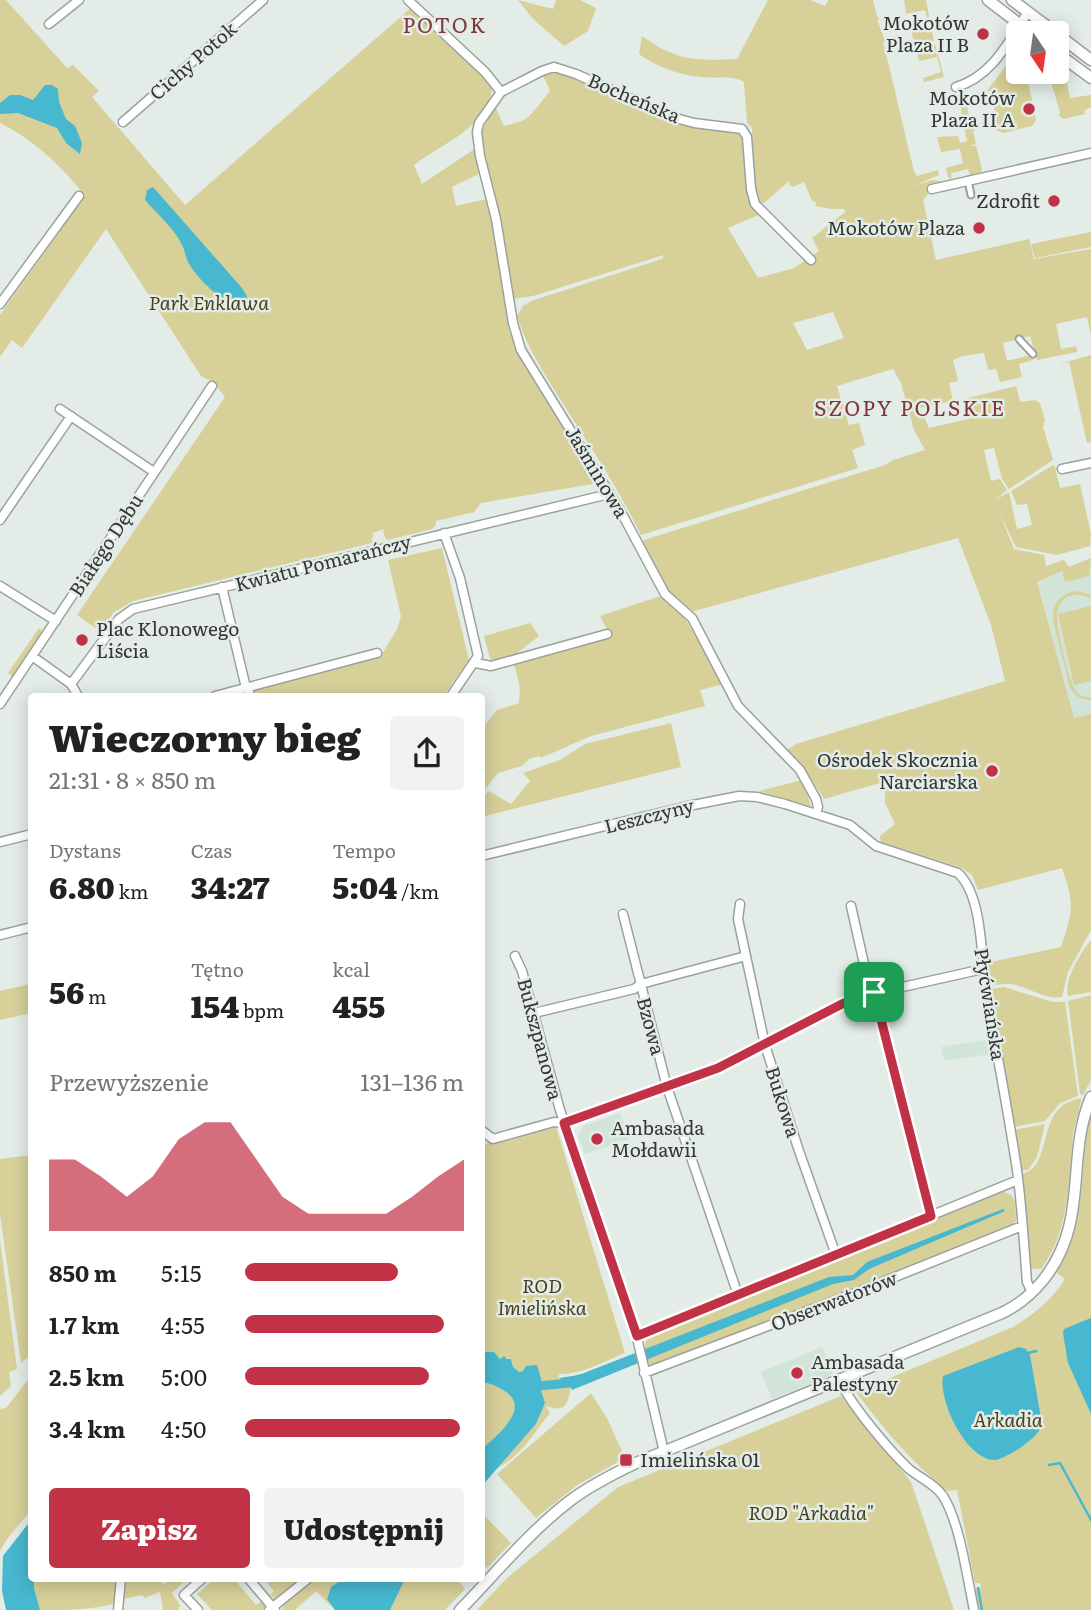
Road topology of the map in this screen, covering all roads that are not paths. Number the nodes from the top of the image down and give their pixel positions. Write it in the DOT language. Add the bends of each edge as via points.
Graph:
graph roads {
  1 [pos="79,0"];
  2 [pos="263,0"];
  3 [pos="408,0"];
  4 [pos="988,0"];
  5 [pos="1012,0"];
  6 [pos="1028,12"];
  7 [pos="1015,21"];
  8 [pos="1022,21"];
  9 [pos="1039,21"];
  10 [pos="49,24"];
  11 [pos="1006,44"];
  12 [pos="1069,44"];
  13 [pos="1091,60"];
  14 [pos="1069,62"];
  15 [pos="1091,78"];
  16 [pos="956,86"];
  17 [pos="502,92"];
  18 [pos="123,122"];
  19 [pos="1091,153"];
  20 [pos="968,180"];
  21 [pos="932,189"];
  22 [pos="971,195"];
  23 [pos="79,196"];
  24 [pos="811,260"];
  25 [pos="0,304"];
  26 [pos="1019,339"];
  27 [pos="1033,354"];
  28 [pos="212,386"];
  29 [pos="61,409"];
  30 [pos="71,416"];
  31 [pos="1091,463"];
  32 [pos="1062,469"];
  33 [pos="155,472"];
  34 [pos="609,494"];
  35 [pos="0,520"];
  36 [pos="444,533"];
  37 [pos="0,586"];
  38 [pos="222,587"];
  39 [pos="56,621"];
  40 [pos="607,634"];
  41 [pos="377,653"];
  42 [pos="32,656"];
  43 [pos="476,663"];
  44 [pos="71,684"];
  45 [pos="248,690"];
  46 [pos="76,693"];
  47 [pos="232,693"];
  48 [pos="453,693"];
  49 [pos="0,704"];
  50 [pos="816,814"];
  51 [pos="28,835"];
  52 [pos="0,842"];
  53 [pos="485,855"];
  54 [pos="740,904"];
  55 [pos="850,906"];
  56 [pos="623,915"];
  57 [pos="28,928"];
  58 [pos="0,934"];
  59 [pos="515,956"];
  60 [pos="746,956"];
  61 [pos="983,969"];
  62 [pos="640,984"];
  63 [pos="874,992"];
  64 [pos="534,1013"];
  65 [pos="765,1045"];
  66 [pos="667,1087"];
  67 [pos="1091,1097"];
  68 [pos="564,1123"];
  69 [pos="485,1133"];
  70 [pos="1018,1180"];
  71 [pos="931,1216"];
  72 [pos="1022,1226"];
  73 [pos="836,1255"];
  74 [pos="1032,1292"];
  75 [pos="738,1296"];
  76 [pos="637,1336"];
  77 [pos="644,1373"];
  78 [pos="839,1380"];
  79 [pos="663,1452"];
  80 [pos="121,1582"];
  81 [pos="199,1582"];
  82 [pos="251,1582"];
  83 [pos="304,1582"];
  84 [pos="272,1609"];
  85 [pos="118,1610"];
  86 [pos="198,1610"];
  87 [pos="460,1610"];
  88 [pos="974,1610"];
  1 -- 10 [label="street"];
  2 -- 18 [label="street, Cichy Potok"];
  3 -- 17 [label="street"];
  4 -- 7 [label="street"];
  5 -- 6 [label="street"];
  6 -- 8 [label="street"];
  6 -- 9 [label="street"];
  11 -- 16 [label="street" via="985,72"];
  12 -- 13 [label="street"];
  14 -- 15 [label="street"];
  17 -- 24 [label="street, Bocheńska" via="554,67 673,117 742,130 747,137 755,204"];
  17 -- 34 [label="street, Jaśminowa" via="477,132 516,335"];
  19 -- 20 [label="street"];
  20 -- 21 [label="street"];
  20 -- 22 [label="street"];
  23 -- 25 [label="street"];
  26 -- 27 [label="street"];
  28 -- 33 [label="street, Białego Dębu"];
  29 -- 30 [label="street"];
  30 -- 33 [label="street"];
  30 -- 35 [label="street"];
  31 -- 32 [label="street"];
  33 -- 39 [label="street, Białego Dębu"];
  34 -- 36 [label="street, Kwiatu Pomarańczy"];
  34 -- 50 [label="street, Jaśminowa" via="665,594 692,618 738,706 800,770 816,799"];
  36 -- 38 [label="street, Kwiatu Pomarańczy"];
  36 -- 43 [label="street" via="477,645"];
  37 -- 39 [label="street"];
  38 -- 44 [label="street, Kwiatu Pomarańczy" via="129,610"];
  38 -- 45 [label="street"];
  39 -- 42 [label="street, Białego Dębu"];
  40 -- 43 [label="street" via="491,666"];
  41 -- 45 [label="street"];
  42 -- 44 [label="street"];
  42 -- 49 [label="street, Białego Dębu"];
  43 -- 48 [label="street"];
  44 -- 46 [label="street"];
  45 -- 47 [label="street"];
  50 -- 53 [label="street, Leszczyny" via="757,797 730,797"];
  50 -- 61 [label="street, Płyćwiańska" via="850,825 876,846 964,878 974,905"];
  51 -- 52 [label="street"];
  54 -- 60 [label="street, Bukowa" via="738,919"];
  55 -- 63 [label="street"];
  56 -- 62 [label="street, Bzowa"];
  57 -- 58 [label="street"];
  59 -- 64 [label="street, Bukszpanowa"];
  60 -- 62 [label="street"];
  60 -- 65 [label="street, Bukowa"];
  61 -- 63 [label="street"];
  61 -- 70 [label="street, Płyćwiańska"];
  62 -- 64 [label="street"];
  62 -- 66 [label="street, Bzowa"];
  63 -- 65 [label="street"];
  63 -- 71 [label="street"];
  64 -- 68 [label="street, Bukszpanowa"];
  65 -- 66 [label="street"];
  65 -- 73 [label="street, Bukowa"];
  66 -- 68 [label="street"];
  66 -- 75 [label="street, Bzowa"];
  67 -- 74 [label="street" via="1082,1130 1070,1229 1050,1271"];
  68 -- 69 [label="street" via="493,1139"];
  68 -- 76 [label="street, Bukszpanowa"];
  70 -- 71 [label="street, Obserwatorów"];
  70 -- 72 [label="street, Płyćwiańska"];
  71 -- 73 [label="street, Obserwatorów"];
  72 -- 74 [label="street, Płyćwiańska"];
  72 -- 77 [label="street, Obserwatorów"];
  73 -- 75 [label="street, Obserwatorów"];
  74 -- 78 [label="street" via="1002,1313"];
  75 -- 76 [label="street, Obserwatorów"];
  76 -- 77 [label="street, Bukszpanowa"];
  77 -- 79 [label="street, Bukszpanowa"];
  78 -- 79 [label="street"];
  78 -- 88 [label="street" via="880,1436 943,1496 954,1521"];
  79 -- 87 [label="street" via="617,1472 573,1499"];
  80 -- 85 [label="street"];
  81 -- 86 [label="street" via="184,1595"];
  82 -- 84 [label="street"];
  83 -- 84 [label="street"];
}
